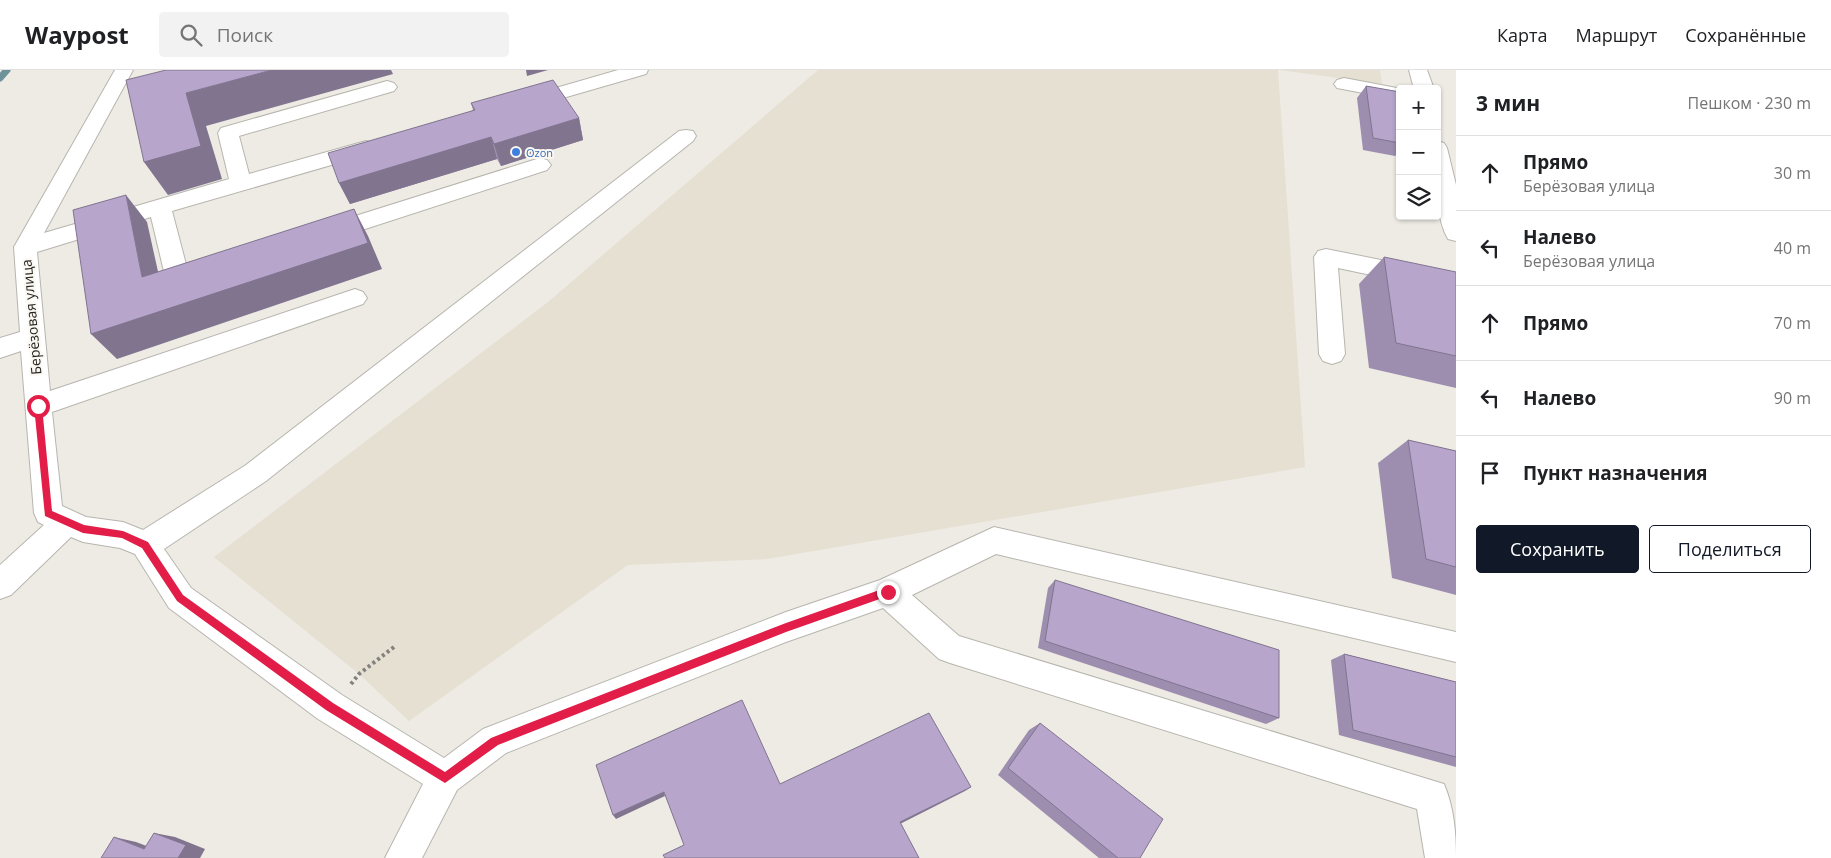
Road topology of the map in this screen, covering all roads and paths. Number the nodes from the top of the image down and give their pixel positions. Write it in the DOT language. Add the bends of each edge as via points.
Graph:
graph roads {
  1 [pos="124,70"];
  2 [pos="638,70"];
  3 [pos="1418,70"];
  4 [pos="1344,84"];
  5 [pos="1423,85"];
  6 [pos="387,87"];
  7 [pos="1396,93"];
  8 [pos="505,109"];
  9 [pos="686,136"];
  10 [pos="383,143"];
  11 [pos="540,165"];
  12 [pos="1441,165"];
  13 [pos="241,184"];
  14 [pos="160,207"];
  15 [pos="1455,224"];
  16 [pos="308,240"];
  17 [pos="25,247"];
  18 [pos="216,271"];
  19 [pos="1456,284"];
  20 [pos="355,298"];
  21 [pos="32,338"];
  22 [pos="0,348"];
  23 [pos="1332,354"];
  24 [pos="38,406"];
  25 [pos="67,522"];
  26 [pos="145,545"];
  27 [pos="0,585"];
  28 [pos="888,592"];
  29 [pos="394,647"];
  30 [pos="1456,647"];
  31 [pos="330,707"];
  32 [pos="445,778"];
  33 [pos="403,858"];
  34 [pos="1442,858"];
  1 -- 17 [label="street, Берёзовая улица"];
  2 -- 8 [label="street"];
  3 -- 5 [label="street"];
  4 -- 7 [label="street"];
  6 -- 13 [label="street" via="228,133"];
  9 -- 26 [label="street" via="256,472"];
  10 -- 13 [label="street"];
  11 -- 16 [label="street"];
  12 -- 15 [label="street"];
  13 -- 14 [label="street"];
  14 -- 17 [label="street"];
  14 -- 18 [label="street" via="179,284"];
  17 -- 21 [label="street, Берёзовая улица"];
  19 -- 23 [label="street" via="1326,257"];
  20 -- 24 [label="street"];
  21 -- 22 [label="street"];
  21 -- 24 [label="street, Берёзовая улица"];
  24 -- 25 [label="street, Берёзовая улица" via="48,513"];
  25 -- 26 [label="street, Берёзовая улица" via="83,529 123,535"];
  25 -- 27 [label="street"];
  26 -- 31 [label="street" via="180,598"];
  28 -- 30 [label="street" via="994,540"];
  28 -- 32 [label="street" via="786,627 495,742"];
  28 -- 34 [label="street" via="950,648 1432,796"];
  29 -- 31 [label="path" via="359,674"];
  31 -- 32 [label="street"];
  32 -- 33 [label="street"];
}
